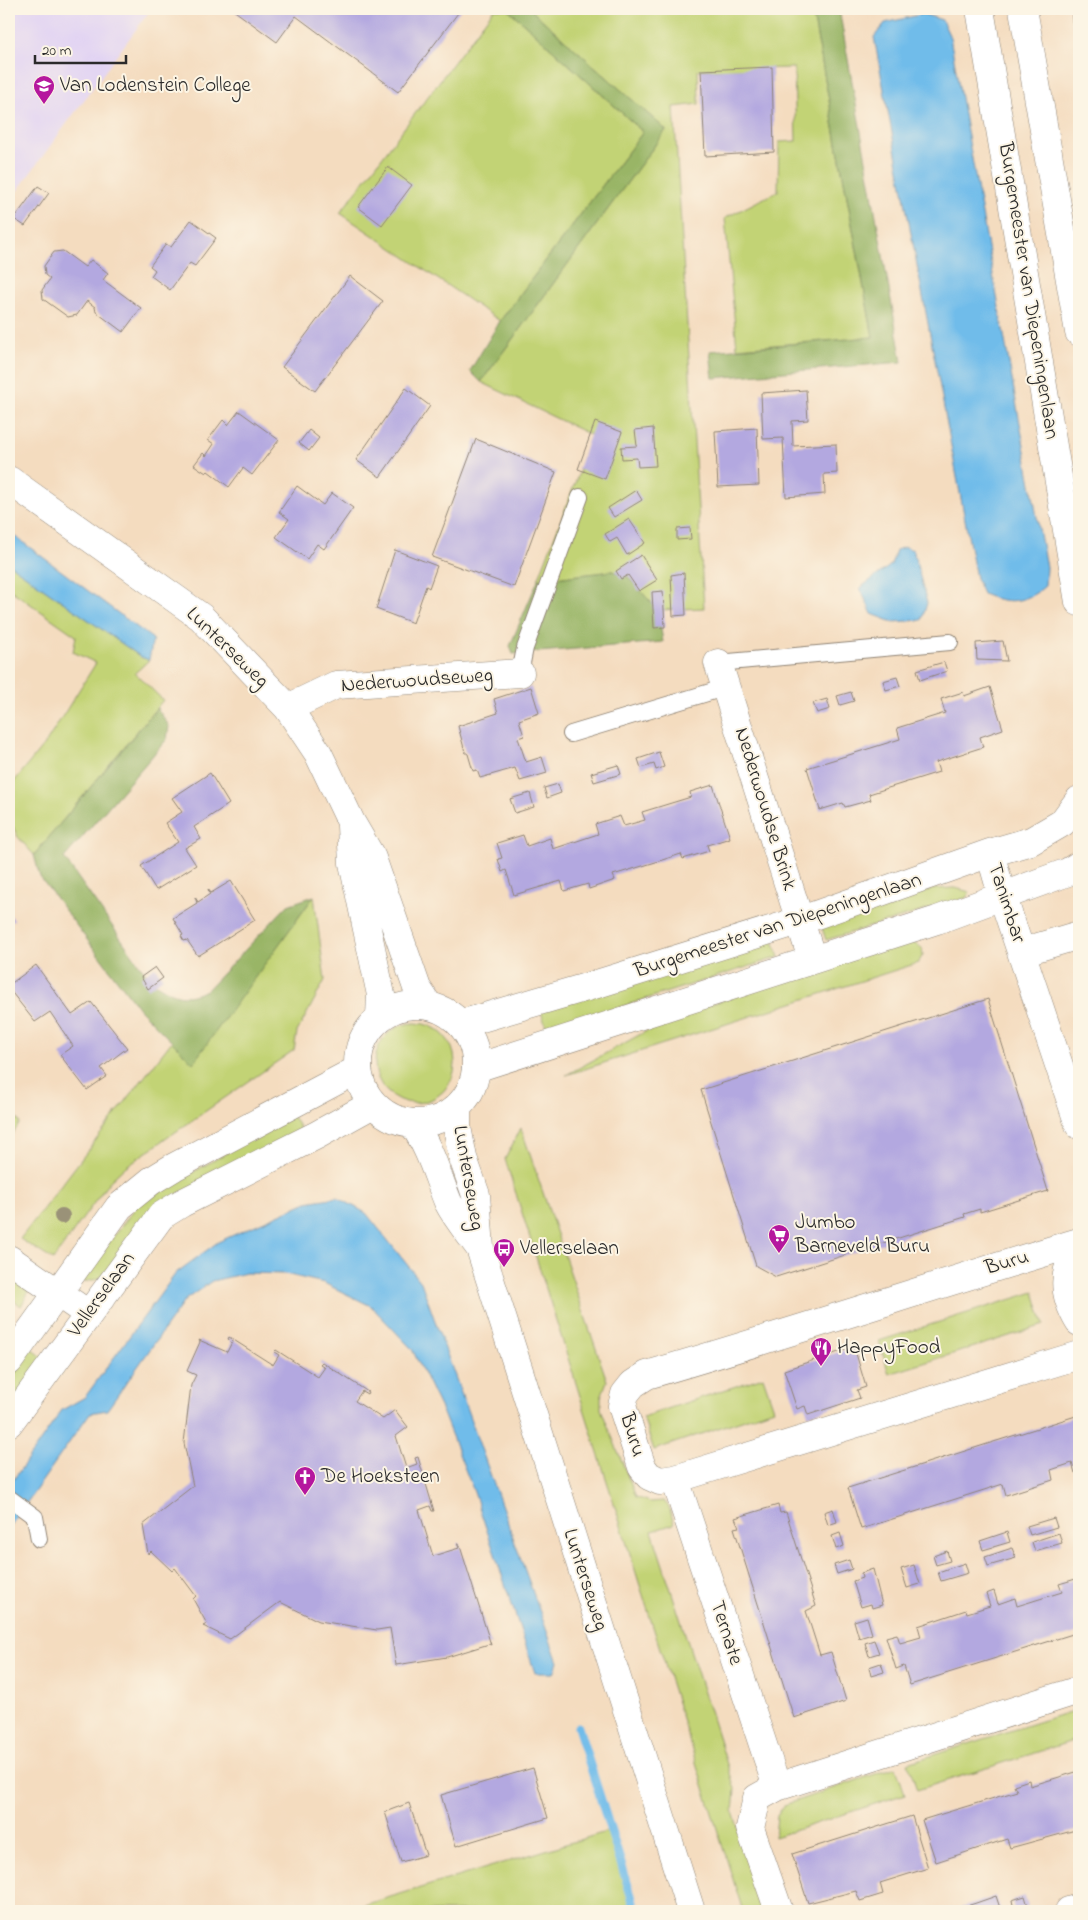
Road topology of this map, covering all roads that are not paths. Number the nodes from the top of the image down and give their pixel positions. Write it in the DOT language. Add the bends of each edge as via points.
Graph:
graph roads {
  1 [pos="980,9"];
  2 [pos="1023,9"];
  3 [pos="1071,235"];
  4 [pos="1020,242"];
  5 [pos="1079,332"];
  6 [pos="9,480"];
  7 [pos="580,497"];
  8 [pos="1079,602"];
  9 [pos="950,642"];
  10 [pos="520,673"];
  11 [pos="722,675"];
  12 [pos="288,708"];
  13 [pos="571,734"];
  14 [pos="1079,800"];
  15 [pos="351,822"];
  16 [pos="990,853"];
  17 [pos="1079,865"];
  18 [pos="1002,895"];
  19 [pos="800,921"];
  20 [pos="1079,935"];
  21 [pos="1022,952"];
  22 [pos="812,959"];
  23 [pos="429,1006"];
  24 [pos="380,1017"];
  25 [pos="461,1024"];
  26 [pos="476,1068"];
  27 [pos="357,1070"];
  28 [pos="373,1104"];
  29 [pos="457,1108"];
  30 [pos="413,1124"];
  31 [pos="1079,1125"];
  32 [pos="1079,1243"];
  33 [pos="480,1248"];
  34 [pos="9,1259"];
  35 [pos="56,1294"];
  36 [pos="88,1314"];
  37 [pos="1079,1322"];
  38 [pos="1079,1355"];
  39 [pos="9,1361"];
  40 [pos="9,1423"];
  41 [pos="675,1479"];
  42 [pos="9,1498"];
  43 [pos="39,1539"];
  44 [pos="1079,1690"];
  45 [pos="777,1787"];
  46 [pos="1079,1908"];
  47 [pos="691,1911"];
  48 [pos="779,1911"];
  49 [pos="1070,1911"];
  1 -- 4 [label="street, Burgemeester van Diepeningenlaan"];
  2 -- 3 [label="street, Burgemeester van Diepeningenlaan"];
  3 -- 4 [label="street"];
  3 -- 5 [label="street, Burgemeester van Diepeningenlaan"];
  4 -- 8 [label="street, Burgemeester van Diepeningenlaan"];
  6 -- 12 [label="street, Lunterseweg" via="201,617"];
  7 -- 10 [label="lane" via="525,648"];
  9 -- 11 [label="lane"];
  10 -- 12 [label="street, Nederwoudseweg" via="336,685"];
  11 -- 13 [label="lane"];
  11 -- 19 [label="street, Nederwoudse Brink"];
  12 -- 15 [label="street, Lunterseweg" via="318,753"];
  14 -- 16 [label="street, Burgemeester van Diepeningenlaan" via="1062,823 1031,841"];
  15 -- 23 [label="street, Lunterseweg" via="372,858 417,988"];
  15 -- 24 [label="street, Lunterseweg" via="353,862 381,995"];
  16 -- 18 [label="street, Tanimbar"];
  16 -- 19 [label="street, Burgemeester van Diepeningenlaan"];
  17 -- 18 [label="street, Burgemeester van Diepeningenlaan" via="1068,872"];
  18 -- 21 [label="street, Tanimbar"];
  18 -- 22 [label="street, Burgemeester van Diepeningenlaan" via="937,920"];
  19 -- 22 [label="street, Nederwoudse Brink"];
  19 -- 25 [label="street, Burgemeester van Diepeningenlaan"];
  20 -- 21 [label="street, Tanimbar"];
  21 -- 31 [label="street, Tanimbar"];
  22 -- 26 [label="street, Burgemeester van Diepeningenlaan"];
  23 -- 24 [label="street" via="412,1004"];
  23 -- 25 [label="street" via="446,1012"];
  24 -- 27 [label="street" via="366,1032 359,1050"];
  25 -- 26 [label="street" via="470,1037"];
  26 -- 29 [label="street" via="473,1083"];
  27 -- 28 [label="street" via="362,1089"];
  27 -- 35 [label="street, Vellerselaan" via="151,1181 119,1207"];
  28 -- 30 [label="street" via="384,1114"];
  28 -- 36 [label="street, Vellerselaan" via="161,1216"];
  29 -- 30 [label="street" via="444,1117"];
  29 -- 33 [label="street, Lunterseweg" via="464,1158 476,1195"];
  30 -- 33 [label="street, Lunterseweg" via="436,1167 449,1203"];
  32 -- 37 [label="street" via="1070,1260 1066,1281 1069,1302"];
  32 -- 41 [label="street, Buru" via="978,1271 647,1375 633,1384 625,1394 622,1406 642,1467 649,1476 660,1481"];
  33 -- 47 [label="street, Lunterseweg"];
  34 -- 35 [label="street"];
  35 -- 36 [label="street"];
  35 -- 39 [label="street, Vellerselaan"];
  36 -- 40 [label="street, Vellerselaan"];
  38 -- 41 [label="street, Buru"];
  41 -- 45 [label="street, Ternate"];
  42 -- 43 [label="lane" via="35,1517"];
  44 -- 45 [label="street"];
  45 -- 48 [label="street" via="757,1798 750,1828"];
  46 -- 49 [label="street"];
}
